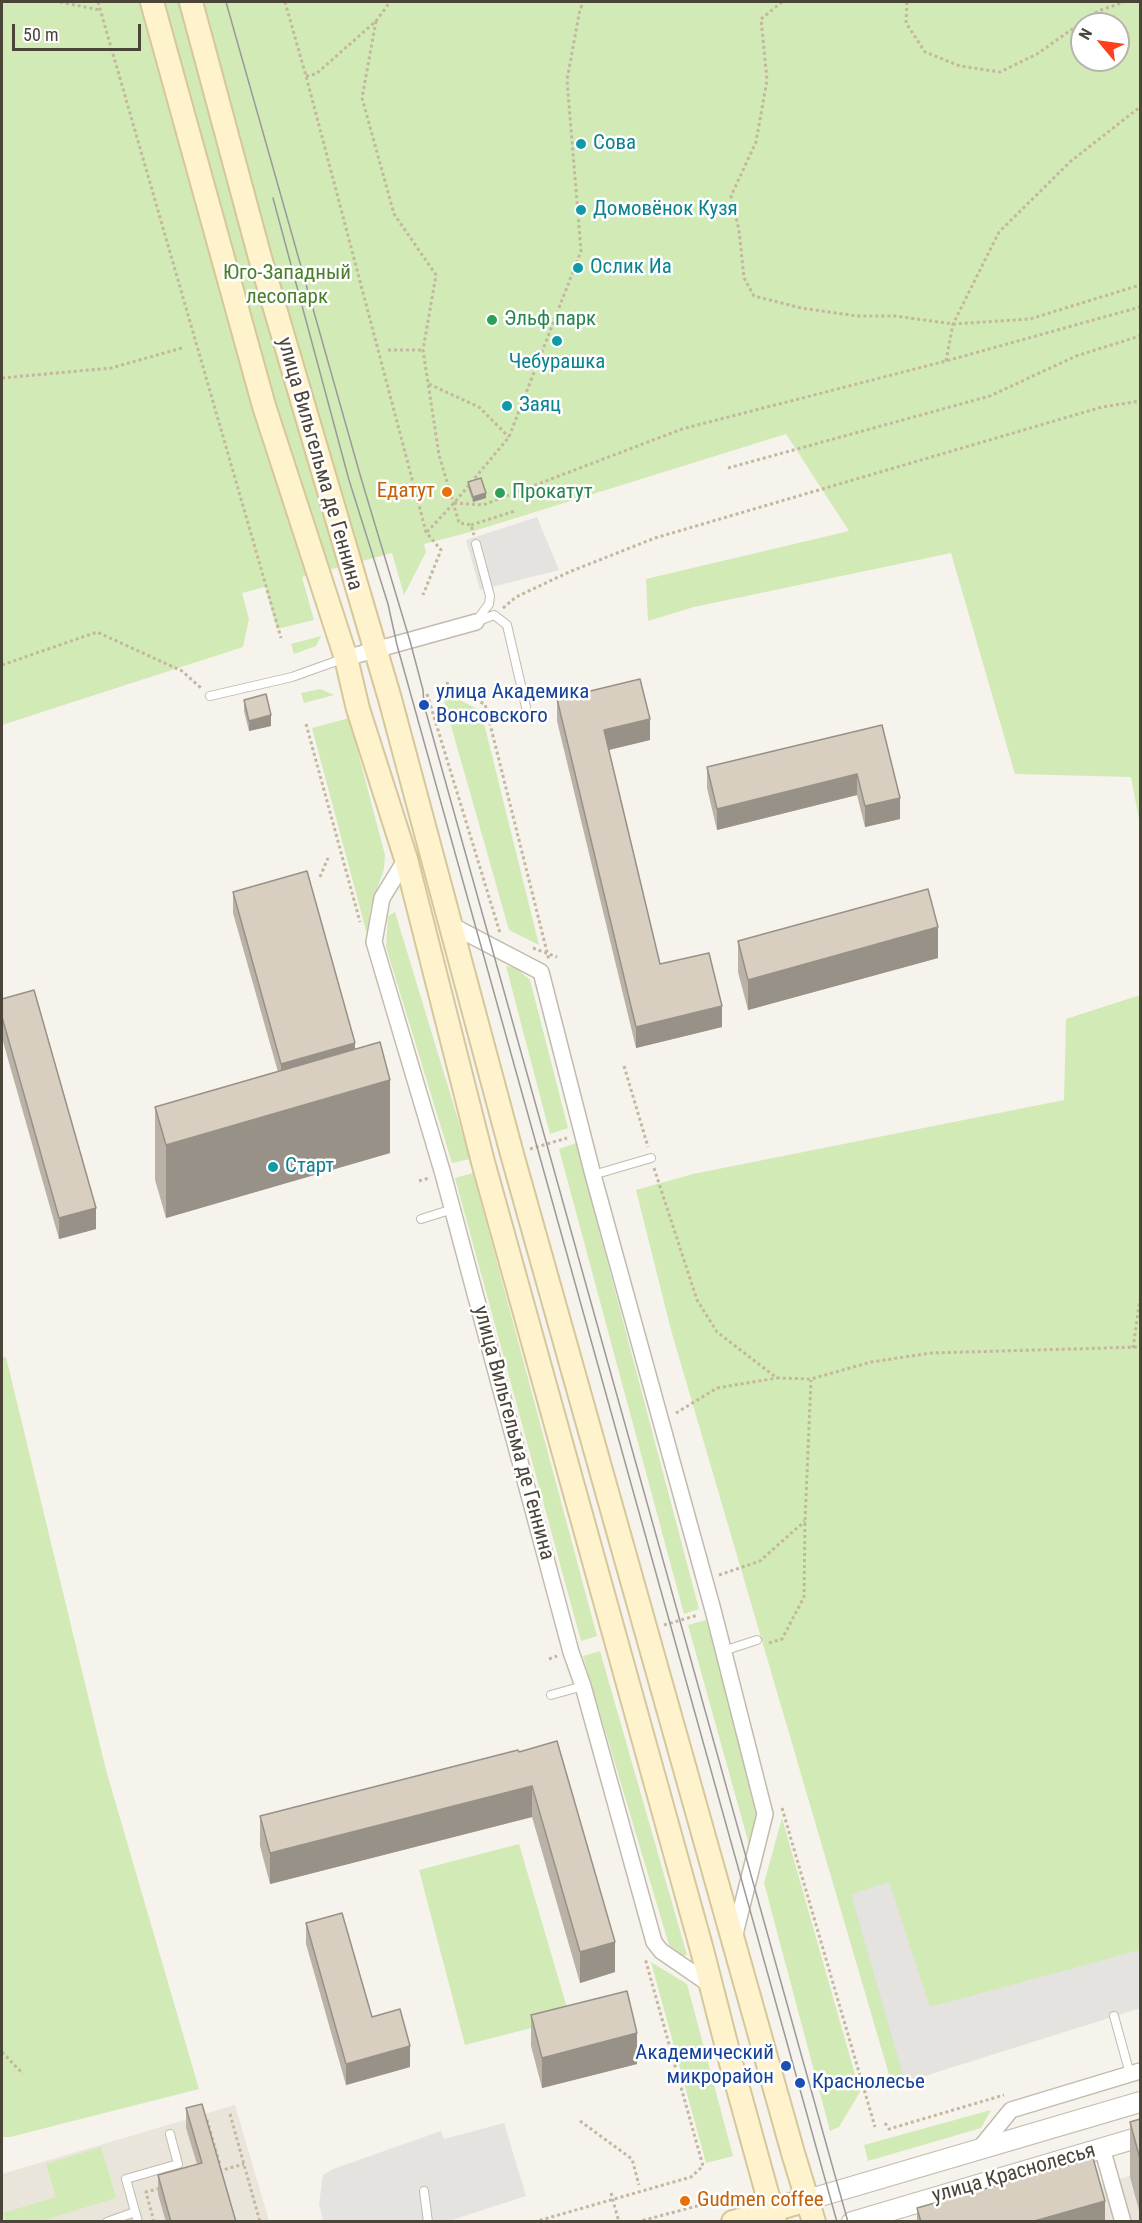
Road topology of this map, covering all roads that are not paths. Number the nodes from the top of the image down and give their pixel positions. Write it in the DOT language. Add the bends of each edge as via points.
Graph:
graph roads {
  1 [pos="152,2"];
  2 [pos="191,2"];
  3 [pos="476,544"];
  4 [pos="476,622"];
  5 [pos="375,652"];
  6 [pos="346,658"];
  7 [pos="210,696"];
  8 [pos="526,707"];
  9 [pos="406,859"];
  10 [pos="452,925"];
  11 [pos="651,1158"];
  12 [pos="593,1175"];
  13 [pos="453,1209"];
  14 [pos="421,1219"];
  15 [pos="757,1640"];
  16 [pos="723,1651"];
  17 [pos="583,1686"];
  18 [pos="551,1695"];
  19 [pos="733,1941"];
  20 [pos="712,1986"];
  21 [pos="1114,2016"];
  22 [pos="1135,2073"];
  23 [pos="1140,2102"];
  24 [pos="170,2134"];
  25 [pos="1140,2137"];
  26 [pos="980,2148"];
  27 [pos="1102,2148"];
  28 [pos="424,2191"];
  29 [pos="807,2200"];
  30 [pos="135,2212"];
  31 [pos="773,2216"];
  32 [pos="107,2222"];
  33 [pos="138,2222"];
  34 [pos="428,2222"];
  35 [pos="733,2222"];
  36 [pos="814,2222"];
  37 [pos="852,2222"];
  38 [pos="1123,2222"];
  1 -- 6 [label="main road, улица Вильгельма де Геннина" via="264,406"];
  2 -- 5 [label="main road, улица Вильгельма де Геннина" via="256,243"];
  3 -- 4 [label="lane" via="490,596"];
  4 -- 5 [label="street"];
  4 -- 8 [label="lane" via="494,615 507,625"];
  5 -- 6 [label="street"];
  5 -- 10 [label="main road, улица Вильгельма де Геннина"];
  6 -- 7 [label="lane"];
  6 -- 9 [label="main road, улица Вильгельма де Геннина" via="358,709"];
  9 -- 13 [label="street, улица Вильгельма де Геннина" via="382,898 374,942"];
  9 -- 20 [label="main road, улица Вильгельма де Геннина" via="483,1162"];
  10 -- 12 [label="street" via="541,972"];
  10 -- 19 [label="main road, улица Вильгельма де Геннина" via="512,1154"];
  11 -- 12 [label="lane"];
  12 -- 16 [label="street"];
  13 -- 14 [label="lane"];
  13 -- 17 [label="street, улица Вильгельма де Геннина"];
  15 -- 16 [label="lane"];
  16 -- 19 [label="street" via="765,1814"];
  17 -- 18 [label="lane"];
  17 -- 20 [label="street, улица Вильгельма де Геннина" via="654,1942"];
  19 -- 29 [label="main road, улица Вильгельма де Геннина"];
  20 -- 31 [label="main road, улица Вильгельма де Геннина"];
  21 -- 22 [label="lane"];
  22 -- 26 [label="street, улица Краснолесья" via="1011,2110"];
  23 -- 26 [label="street, улица Краснолесья"];
  24 -- 30 [label="lane" via="178,2164 126,2179"];
  25 -- 27 [label="street, улица Краснолесья"];
  26 -- 29 [label="street, улица Краснолесья"];
  27 -- 37 [label="street, улица Краснолесья"];
  27 -- 38 [label="street"];
  28 -- 34 [label="lane"];
  29 -- 31 [label="main road, улица Краснолесья"];
  29 -- 36 [label="main road, улица Вильгельма де Геннина"];
  30 -- 32 [label="lane"];
  30 -- 33 [label="lane"];
  31 -- 35 [label="main road, улица Краснолесья"];
}
